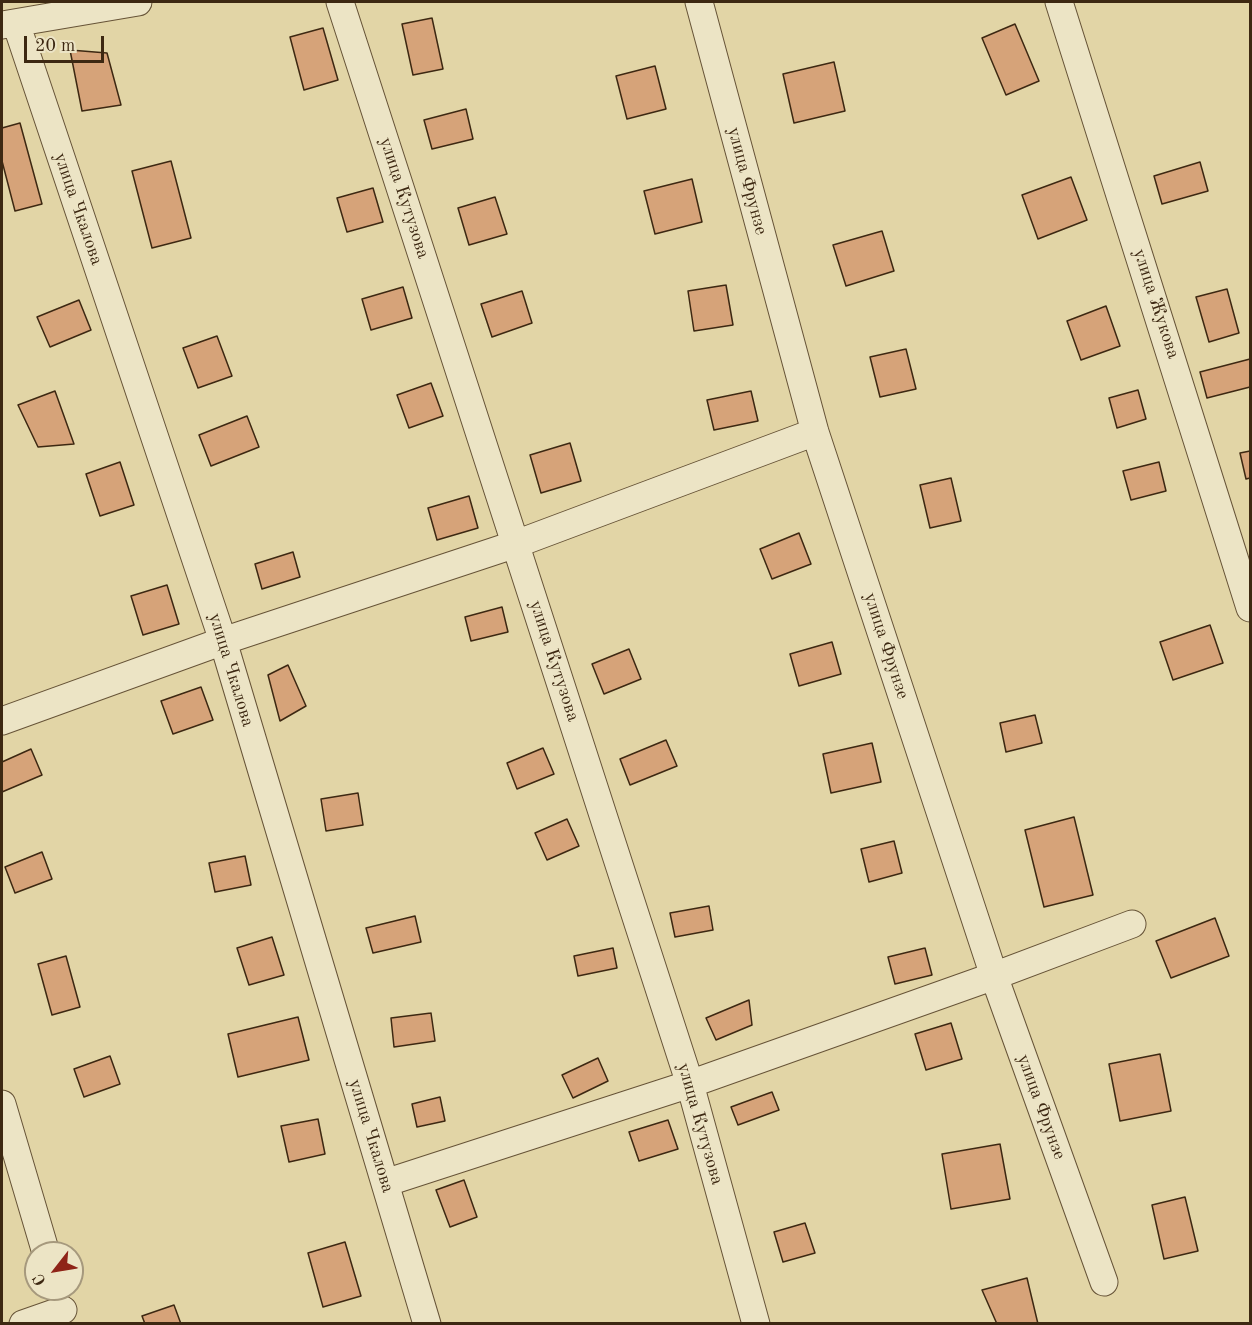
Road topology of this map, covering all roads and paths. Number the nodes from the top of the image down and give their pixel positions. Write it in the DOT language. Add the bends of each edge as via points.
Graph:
graph roads {
  1 [pos="138,2"];
  2 [pos="340,2"];
  3 [pos="699,2"];
  4 [pos="1059,2"];
  5 [pos="9,24"];
  6 [pos="815,432"];
  7 [pos="516,544"];
  8 [pos="1251,608"];
  9 [pos="223,641"];
  10 [pos="2,721"];
  11 [pos="1132,924"];
  12 [pos="994,976"];
  13 [pos="690,1084"];
  14 [pos="2,1104"];
  15 [pos="385,1183"];
  16 [pos="42,1241"];
  17 [pos="1104,1282"];
  18 [pos="62,1307"];
  19 [pos="23,1323"];
  20 [pos="427,1323"];
  21 [pos="756,1323"];
  1 -- 5 [label="street"];
  2 -- 7 [label="street, улица Кутузова"];
  3 -- 6 [label="street, улица Фрунзе"];
  4 -- 8 [label="street, улица Жукова"];
  5 -- 9 [label="street, улица Чкалова"];
  6 -- 7 [label="street"];
  6 -- 12 [label="street, улица Фрунзе"];
  7 -- 9 [label="street"];
  7 -- 13 [label="street, улица Кутузова"];
  9 -- 10 [label="street"];
  9 -- 15 [label="street, улица Чкалова"];
  11 -- 12 [label="street"];
  12 -- 13 [label="street"];
  12 -- 17 [label="street, улица Фрунзе"];
  13 -- 15 [label="street"];
  13 -- 21 [label="street, улица Кутузова"];
  14 -- 16 [label="street"];
  15 -- 20 [label="street, улица Чкалова"];
  18 -- 19 [label="street"];
}
